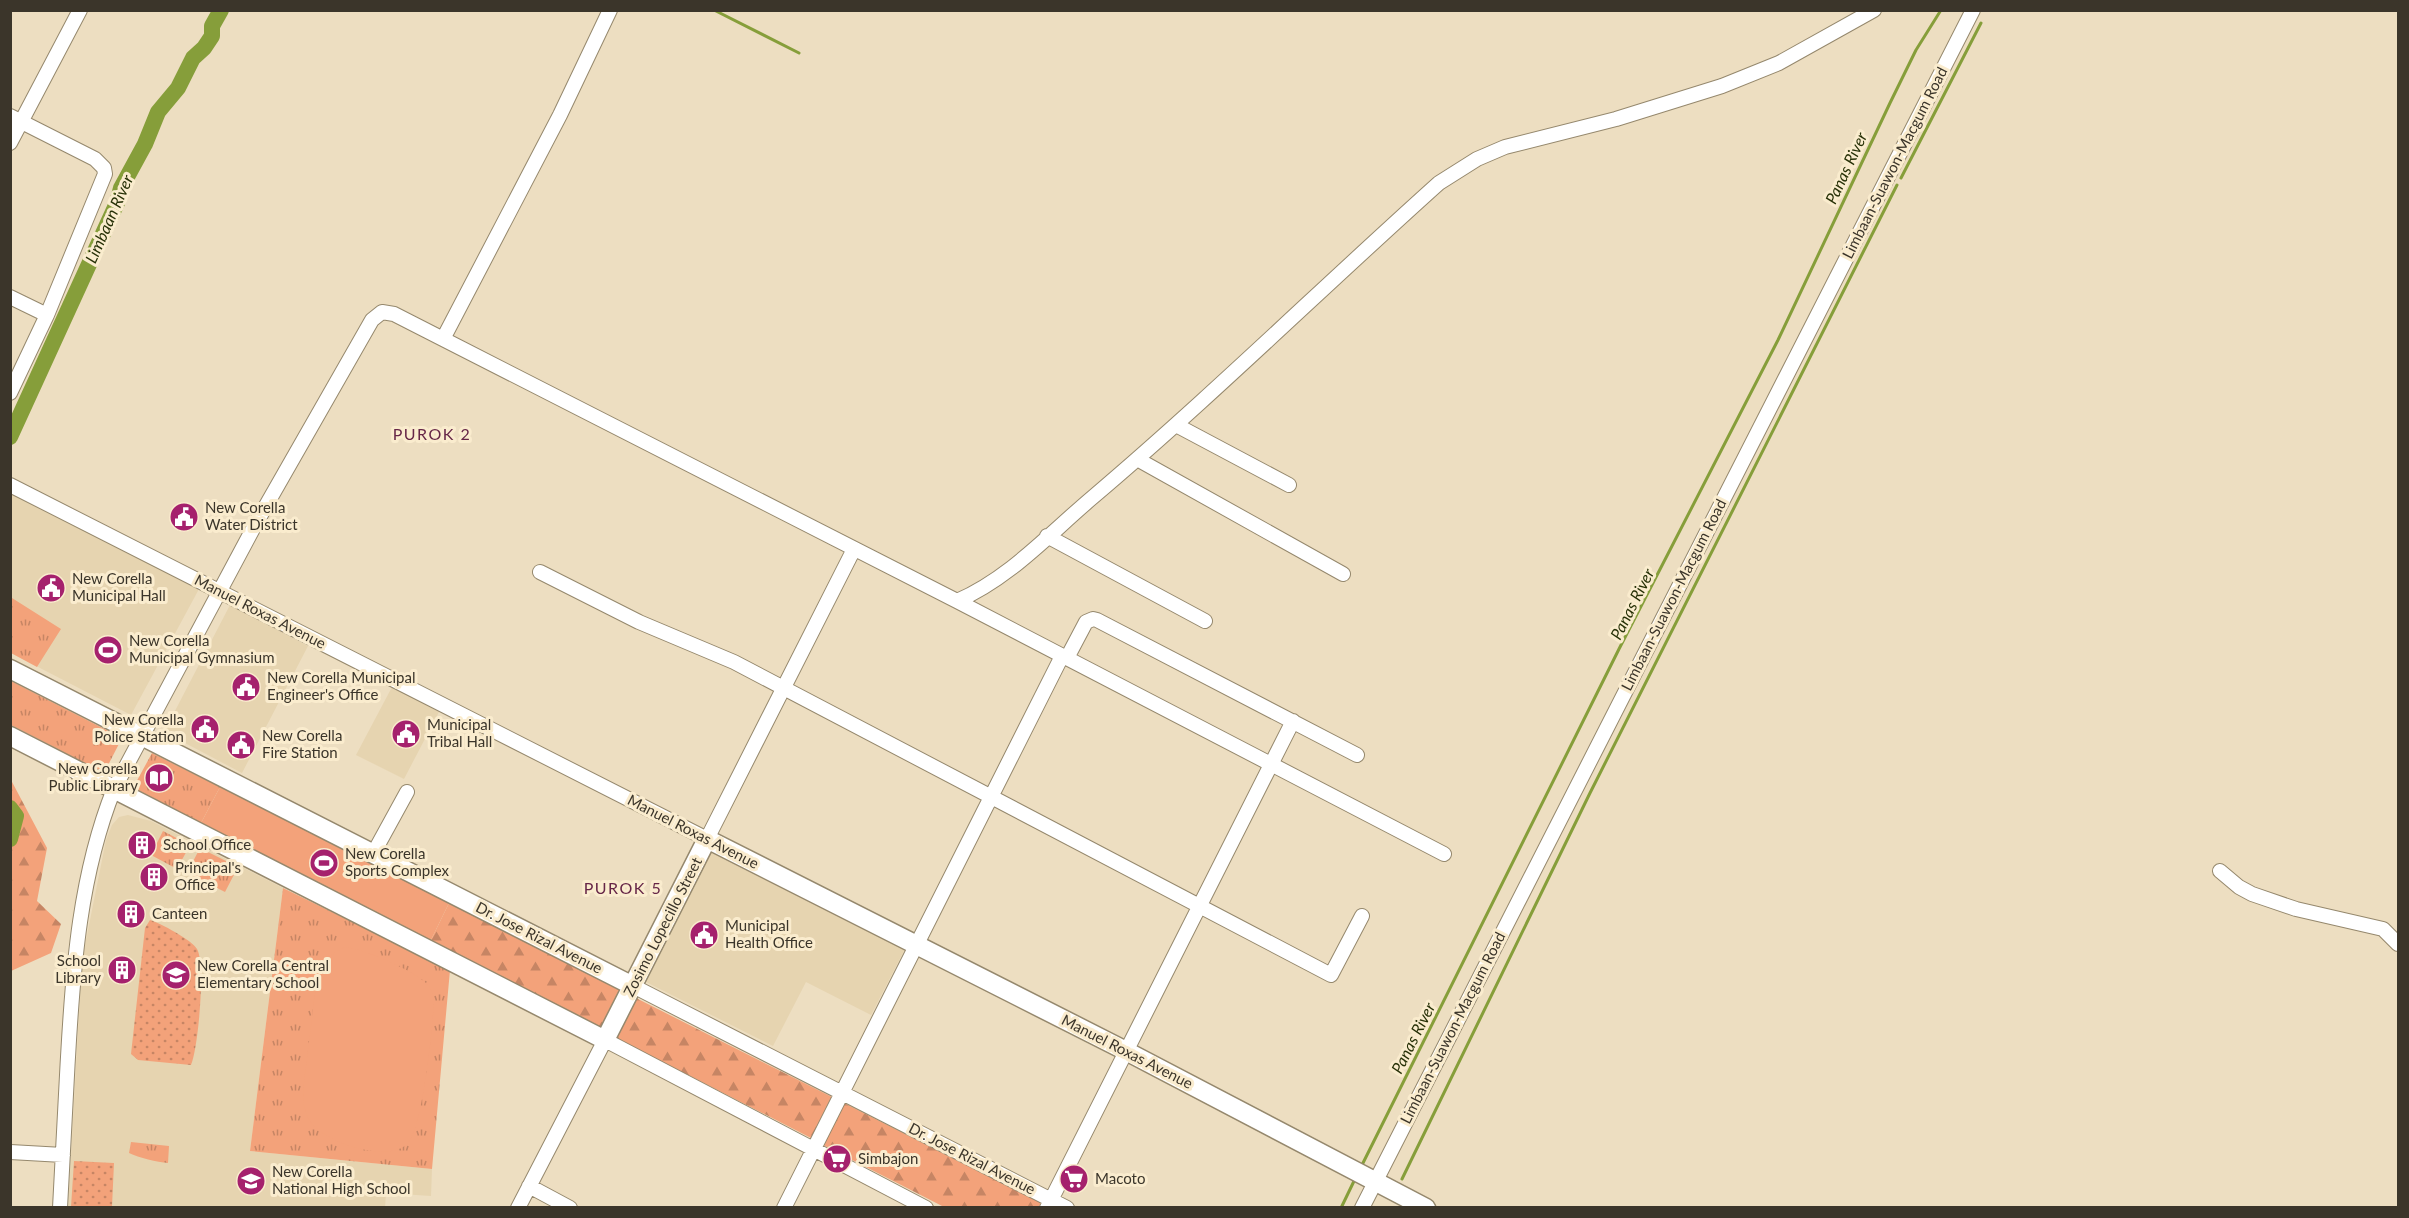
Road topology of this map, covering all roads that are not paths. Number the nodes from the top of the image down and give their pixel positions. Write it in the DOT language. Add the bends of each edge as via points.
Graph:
graph roads {
  1 [pos="80,10"];
  2 [pos="610,10"];
  3 [pos="1874,10"];
  4 [pos="1973,10"];
  5 [pos="16,118"];
  6 [pos="10,143"];
  7 [pos="10,297"];
  8 [pos="47,315"];
  9 [pos="443,339"];
  10 [pos="10,393"];
  11 [pos="1176,425"];
  12 [pos="1137,459"];
  13 [pos="10,485"];
  14 [pos="1289,485"];
  15 [pos="1047,536"];
  16 [pos="854,549"];
  17 [pos="540,572"];
  18 [pos="1343,574"];
  19 [pos="219,592"];
  20 [pos="957,601"];
  21 [pos="1205,621"];
  22 [pos="1065,657"];
  23 [pos="10,669"];
  24 [pos="784,689"];
  25 [pos="1293,721"];
  26 [pos="10,736"];
  27 [pos="142,736"];
  28 [pos="1357,755"];
  29 [pos="1271,763"];
  30 [pos="114,789"];
  31 [pos="407,792"];
  32 [pos="990,797"];
  33 [pos="707,839"];
  34 [pos="373,854"];
  35 [pos="1444,854"];
  36 [pos="2220,871"];
  37 [pos="1199,904"];
  38 [pos="1362,916"];
  39 [pos="2398,944"];
  40 [pos="916,945"];
  41 [pos="633,986"];
  42 [pos="605,1040"];
  43 [pos="1126,1051"];
  44 [pos="842,1093"];
  45 [pos="813,1150"];
  46 [pos="10,1152"];
  47 [pos="63,1155"];
  48 [pos="1370,1178"];
  49 [pos="529,1186"];
  50 [pos="1049,1203"];
  51 [pos="60,1208"];
  52 [pos="518,1208"];
  53 [pos="570,1208"];
  54 [pos="784,1208"];
  55 [pos="926,1208"];
  56 [pos="1067,1208"];
  57 [pos="1362,1208"];
  58 [pos="1426,1208"];
  1 -- 5 [label="street"];
  2 -- 9 [label="street" via="555,125"];
  3 -- 11 [label="street" via="1779,63 1722,86 1616,119 1505,147 1477,159 1438,183"];
  4 -- 48 [label="street, Limbaan-Suawon-Macgum Road"];
  5 -- 6 [label="street"];
  5 -- 8 [label="street" via="95,159 105,174"];
  7 -- 8 [label="street"];
  8 -- 10 [label="street"];
  9 -- 16 [label="street"];
  9 -- 19 [label="street" via="394,314 376,314"];
  11 -- 12 [label="street"];
  11 -- 14 [label="street"];
  12 -- 15 [label="street"];
  12 -- 18 [label="street"];
  13 -- 19 [label="street, Manuel Roxas Avenue"];
  15 -- 20 [label="street" via="1000,578"];
  15 -- 21 [label="street"];
  16 -- 20 [label="street"];
  16 -- 24 [label="street, Zosimo Lopecillo Street"];
  17 -- 24 [label="street"];
  19 -- 27 [label="street"];
  19 -- 33 [label="street, Manuel Roxas Avenue"];
  20 -- 22 [label="street"];
  22 -- 25 [label="street" via="1086,622 1097,620"];
  22 -- 29 [label="street"];
  22 -- 32 [label="street"];
  23 -- 27 [label="main road, Dr. Jose Rizal Avenue"];
  24 -- 32 [label="street"];
  24 -- 33 [label="street, Zosimo Lopecillo Street"];
  25 -- 28 [label="street"];
  25 -- 29 [label="street"];
  26 -- 30 [label="main road"];
  27 -- 30 [label="street"];
  27 -- 34 [label="main road, Dr. Jose Rizal Avenue"];
  29 -- 35 [label="street"];
  29 -- 37 [label="street"];
  30 -- 42 [label="main road"];
  30 -- 47 [label="street" via="84,898 77,943"];
  31 -- 34 [label="street"];
  32 -- 37 [label="street"];
  32 -- 40 [label="street"];
  33 -- 40 [label="main road, Manuel Roxas Avenue"];
  33 -- 41 [label="main road, Zosimo Lopecillo Street"];
  34 -- 41 [label="main road, Dr. Jose Rizal Avenue"];
  36 -- 39 [label="street" via="2252,894 2296,909 2383,929"];
  37 -- 38 [label="street" via="1331,975"];
  37 -- 43 [label="street"];
  40 -- 43 [label="main road, Manuel Roxas Avenue"];
  40 -- 44 [label="street"];
  41 -- 42 [label="main road, Zosimo Lopecillo Street"];
  41 -- 44 [label="street, Dr. Jose Rizal Avenue"];
  42 -- 45 [label="street"];
  42 -- 49 [label="street, Zosimo Lopecillo Street"];
  43 -- 48 [label="main road, Manuel Roxas Avenue"];
  43 -- 50 [label="street"];
  44 -- 45 [label="street"];
  44 -- 50 [label="street, Dr. Jose Rizal Avenue"];
  45 -- 54 [label="street"];
  45 -- 55 [label="street"];
  46 -- 47 [label="street"];
  47 -- 51 [label="street"];
  48 -- 57 [label="street, Limbaan-Suawon-Macgum Road"];
  48 -- 58 [label="main road, Manuel Roxas Avenue"];
  49 -- 52 [label="street, Zosimo Lopecillo Street"];
  49 -- 53 [label="street"];
  50 -- 56 [label="street, Dr. Jose Rizal Avenue"];
}
